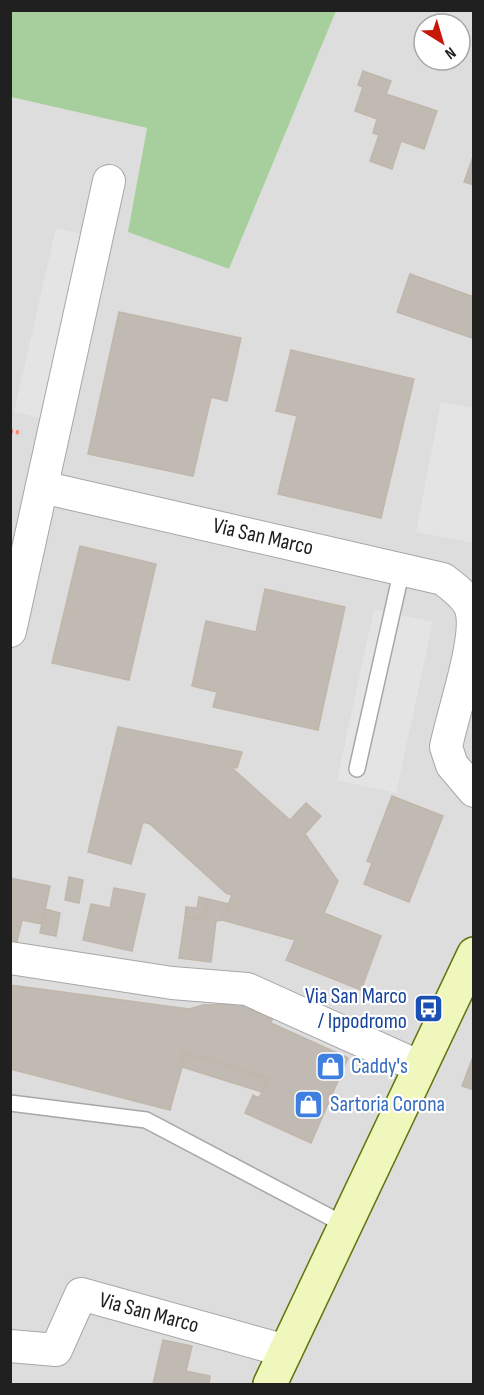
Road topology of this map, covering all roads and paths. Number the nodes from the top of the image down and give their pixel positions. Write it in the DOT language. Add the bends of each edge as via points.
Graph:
graph roads {
  1 [pos="109,181"];
  2 [pos="42,487"];
  3 [pos="402,569"];
  4 [pos="472,609"];
  5 [pos="10,631"];
  6 [pos="357,769"];
  7 [pos="474,791"];
  8 [pos="474,954"];
  9 [pos="10,958"];
  10 [pos="420,1068"];
  11 [pos="10,1103"];
  12 [pos="345,1225"];
  13 [pos="10,1346"];
  14 [pos="286,1351"];
  15 [pos="270,1384"];
  1 -- 2 [label="street"];
  2 -- 3 [label="street, Via San Marco"];
  2 -- 5 [label="street"];
  3 -- 4 [label="street, Via San Marco" via="443,579 459,591"];
  3 -- 6 [label="lane"];
  4 -- 7 [label="street, Via San Marco" via="473,633 446,747 452,765"];
  8 -- 10 [label="main road"];
  9 -- 10 [label="street" via="172,984 247,988"];
  10 -- 12 [label="main road"];
  11 -- 12 [label="lane" via="146,1120"];
  12 -- 14 [label="main road"];
  13 -- 14 [label="street, Via San Marco" via="56,1350 81,1294"];
  14 -- 15 [label="main road"];
}
